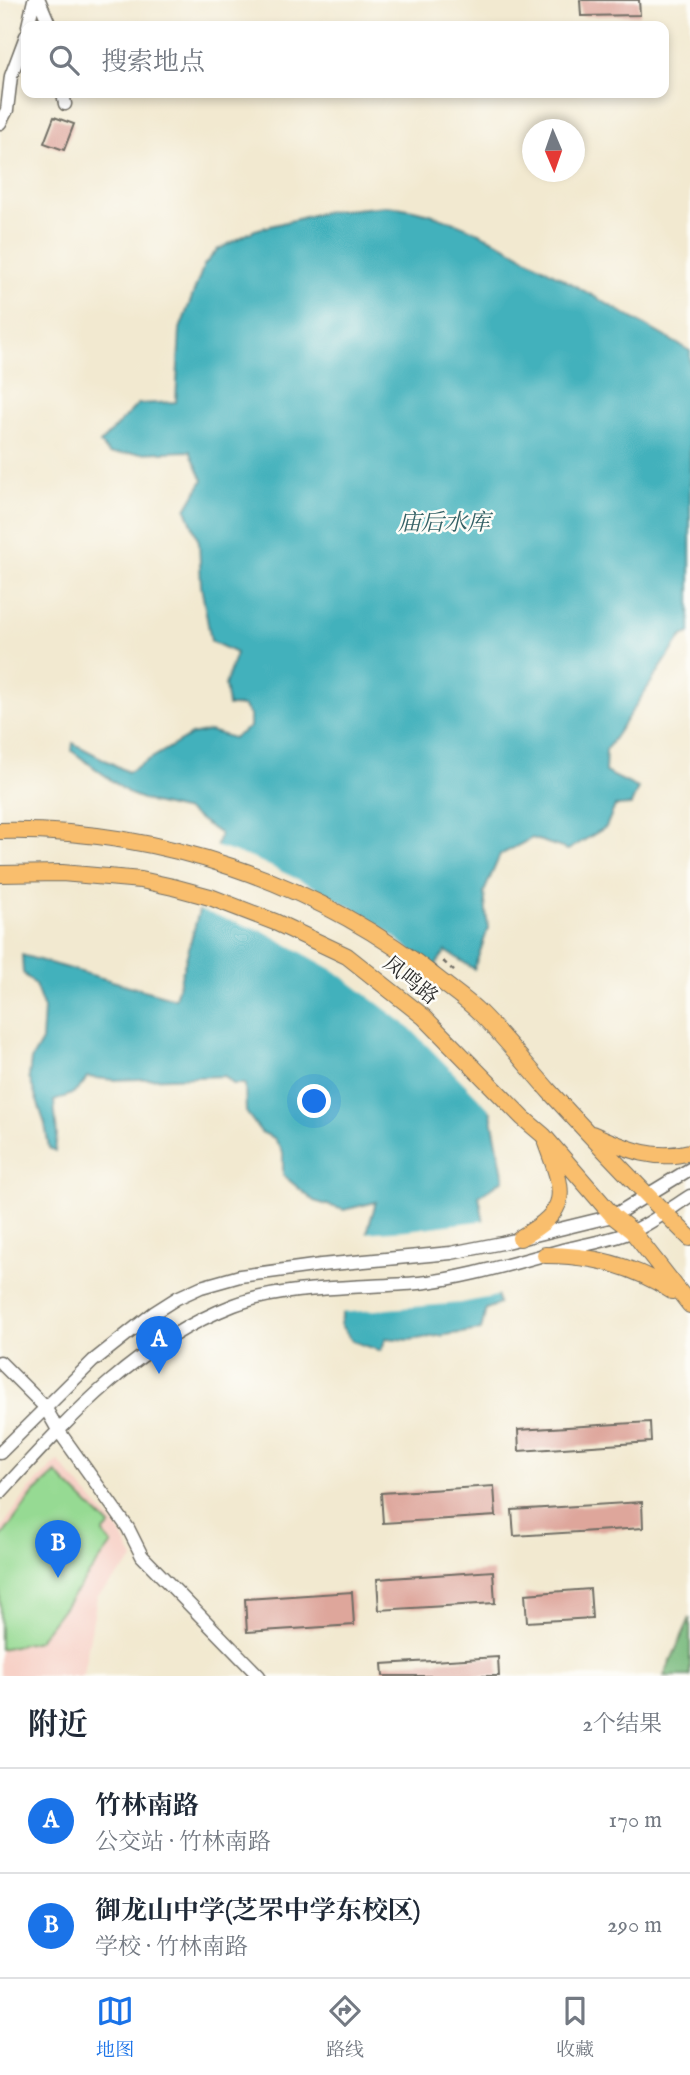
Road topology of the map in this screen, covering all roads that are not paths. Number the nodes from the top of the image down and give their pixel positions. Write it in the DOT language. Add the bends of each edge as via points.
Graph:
graph roads {
  1 [pos="36,0"];
  2 [pos="30,21"];
  3 [pos="47,21"];
  4 [pos="21,49"];
  5 [pos="0,123"];
  6 [pos="0,831"];
  7 [pos="0,874"];
  8 [pos="585,1130"];
  9 [pos="543,1135"];
  10 [pos="690,1152"];
  11 [pos="690,1169"];
  12 [pos="646,1195"];
  13 [pos="690,1196"];
  14 [pos="664,1213"];
  15 [pos="612,1216"];
  16 [pos="632,1231"];
  17 [pos="520,1238"];
  18 [pos="690,1238"];
  19 [pos="545,1255"];
  20 [pos="688,1302"];
  21 [pos="0,1362"];
  22 [pos="45,1407"];
  23 [pos="58,1430"];
  24 [pos="0,1452"];
  25 [pos="0,1493"];
  26 [pos="260,1676"];
  1 -- 2 [label="street"];
  1 -- 3 [label="street"];
  4 -- 5 [label="street"];
  6 -- 8 [label="main road, 凤鸣路" via="83,833 171,848 282,885 342,914 402,950 478,1011"];
  7 -- 9 [label="main road, 凤鸣路" via="62,873 141,880 210,897 347,956 424,1017"];
  8 -- 10 [label="main road" via="641,1154"];
  8 -- 12 [label="main road, 凤鸣路"];
  9 -- 15 [label="main road, 凤鸣路"];
  9 -- 17 [label="main road" via="561,1196 551,1218"];
  11 -- 12 [label="street"];
  12 -- 14 [label="main road, 凤鸣路"];
  12 -- 15 [label="street"];
  13 -- 14 [label="street"];
  14 -- 16 [label="street"];
  14 -- 18 [label="main road, 凤鸣路"];
  15 -- 16 [label="main road, 凤鸣路"];
  15 -- 17 [label="street"];
  16 -- 19 [label="street"];
  16 -- 20 [label="main road, 凤鸣路"];
  17 -- 22 [label="street" via="451,1252 240,1276 201,1287 155,1312"];
  19 -- 20 [label="main road" via="576,1255 635,1269"];
  19 -- 23 [label="street" via="421,1282 268,1296 237,1304 155,1345"];
  21 -- 22 [label="street"];
  22 -- 23 [label="street"];
  22 -- 24 [label="street"];
  23 -- 25 [label="street"];
  23 -- 26 [label="street" via="128,1528 142,1556"];
}
